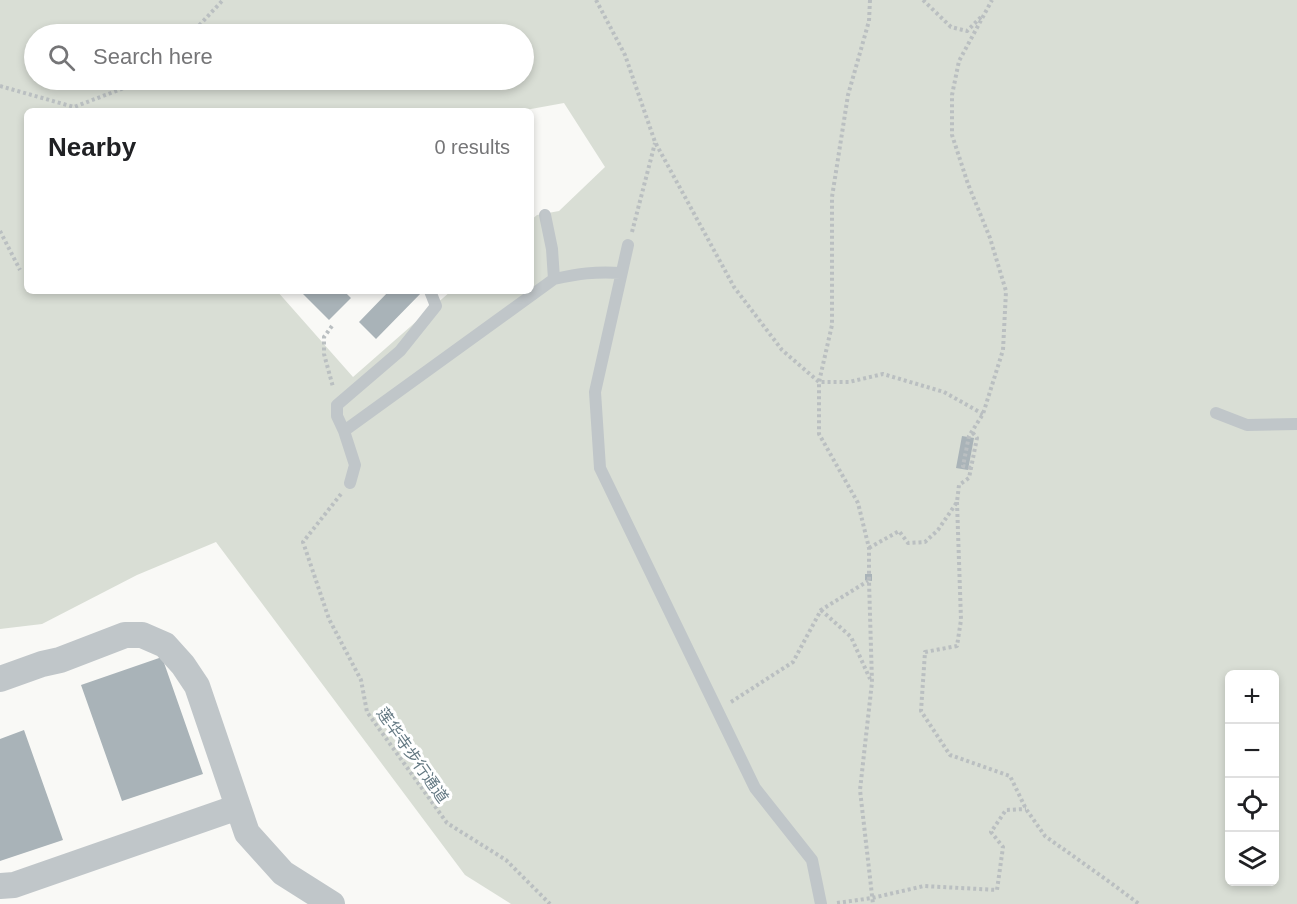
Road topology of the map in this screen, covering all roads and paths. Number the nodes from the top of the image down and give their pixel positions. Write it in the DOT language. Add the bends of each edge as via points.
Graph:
graph roads {
  1 [pos="223,0"];
  2 [pos="596,0"];
  3 [pos="870,0"];
  4 [pos="923,0"];
  5 [pos="992,0"];
  6 [pos="983,15"];
  7 [pos="200,24"];
  8 [pos="0,86"];
  9 [pos="119,90"];
  10 [pos="655,142"];
  11 [pos="545,215"];
  12 [pos="0,231"];
  13 [pos="628,245"];
  14 [pos="20,270"];
  15 [pos="621,273"];
  16 [pos="554,279"];
  17 [pos="534,293"];
  18 [pos="431,294"];
  19 [pos="533,294"];
  20 [pos="332,326"];
  21 [pos="819,382"];
  22 [pos="337,405"];
  23 [pos="1216,412"];
  24 [pos="983,414"];
  25 [pos="1297,424"];
  26 [pos="344,431"];
  27 [pos="972,432"];
  28 [pos="971,468"];
  29 [pos="350,483"];
  30 [pos="957,502"];
  31 [pos="869,548"];
  32 [pos="868,581"];
  33 [pos="821,610"];
  34 [pos="0,679"];
  35 [pos="872,682"];
  36 [pos="718,710"];
  37 [pos="238,807"];
  38 [pos="1026,809"];
  39 [pos="0,886"];
  40 [pos="872,898"];
  41 [pos="332,904"];
  42 [pos="550,904"];
  43 [pos="821,904"];
  44 [pos="831,904"];
  45 [pos="873,904"];
  46 [pos="1139,904"];
  1 -- 7 [label="path"];
  2 -- 10 [label="path" via="625,55"];
  3 -- 21 [label="path" via="848,95 832,197 832,325"];
  4 -- 6 [label="path" via="951,27 967,30"];
  5 -- 6 [label="path"];
  6 -- 24 [label="path" via="959,61 952,95 952,135 1006,291 1003,350"];
  8 -- 9 [label="path" via="74,107"];
  10 -- 13 [label="path"];
  10 -- 21 [label="path" via="734,287 782,350"];
  11 -- 16 [label="lane"];
  12 -- 14 [label="path"];
  13 -- 15 [label="lane"];
  15 -- 16 [label="lane" via="601,271"];
  15 -- 36 [label="lane" via="595,392 600,468"];
  16 -- 17 [label="lane"];
  18 -- 22 [label="lane" via="436,306 400,351"];
  19 -- 26 [label="lane"];
  20 -- 22 [label="path" via="324,337 324,354"];
  21 -- 24 [label="path" via="849,382 883,374 944,392"];
  21 -- 31 [label="path" via="819,434 858,503"];
  22 -- 26 [label="lane" via="337,417"];
  23 -- 25 [label="lane" via="1247,425"];
  24 -- 27 [label="path"];
  26 -- 29 [label="lane" via="355,465"];
  27 -- 28 [label="path" via="977,438"];
  27 -- 28 [label="path" via="963,466"];
  28 -- 30 [label="path" via="969,478 959,485"];
  29 -- 42 [label="path, 莲华寺步行通道" via="303,542 329,619 361,680 367,712 447,823 506,860"];
  30 -- 31 [label="path" via="925,542 908,543 899,531"];
  30 -- 38 [label="path" via="961,620 957,646 925,652 921,711 950,755 1010,776"];
  31 -- 32 [label="path"];
  32 -- 33 [label="path"];
  32 -- 35 [label="path"];
  33 -- 35 [label="path" via="851,637"];
  33 -- 36 [label="path" via="793,662"];
  34 -- 37 [label="street" via="125,635 142,635 165,645 197,686"];
  35 -- 40 [label="path" via="860,790"];
  36 -- 43 [label="lane" via="755,788 812,860"];
  37 -- 39 [label="street" via="14,885"];
  37 -- 41 [label="street" via="247,832 283,873"];
  38 -- 40 [label="path" via="1006,810 991,832 1003,847 998,890 924,886"];
  38 -- 46 [label="path" via="1045,836"];
  40 -- 44 [label="path"];
  40 -- 45 [label="path"];
}
